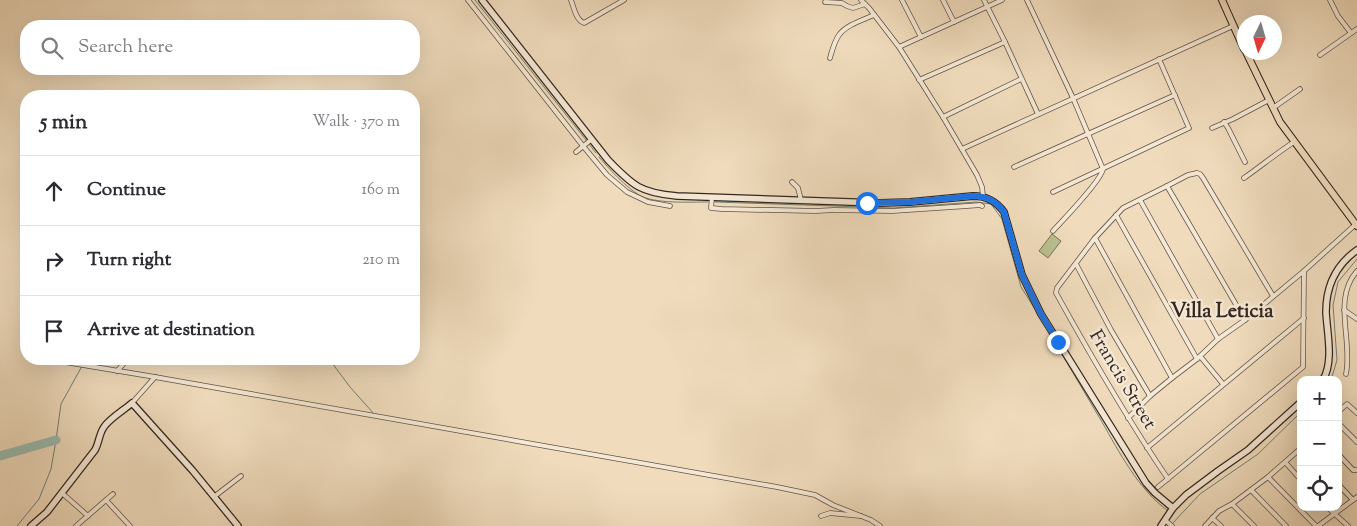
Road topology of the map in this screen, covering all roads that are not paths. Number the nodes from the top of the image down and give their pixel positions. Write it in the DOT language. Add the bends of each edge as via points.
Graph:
graph roads {
  1 [pos="468,0"];
  2 [pos="482,0"];
  3 [pos="571,0"];
  4 [pos="624,0"];
  5 [pos="861,0"];
  6 [pos="902,0"];
  7 [pos="943,0"];
  8 [pos="984,0"];
  9 [pos="1002,0"];
  10 [pos="1027,0"];
  11 [pos="1223,0"];
  12 [pos="1330,0"];
  13 [pos="825,2"];
  14 [pos="865,4"];
  15 [pos="987,6"];
  16 [pos="874,14"];
  17 [pos="954,22"];
  18 [pos="1234,26"];
  19 [pos="1357,29"];
  20 [pos="1237,33"];
  21 [pos="1351,33"];
  22 [pos="921,37"];
  23 [pos="1005,42"];
  24 [pos="899,48"];
  25 [pos="1320,55"];
  26 [pos="830,58"];
  27 [pos="1159,59"];
  28 [pos="1249,60"];
  29 [pos="1021,79"];
  30 [pos="919,80"];
  31 [pos="1300,89"];
  32 [pos="1174,96"];
  33 [pos="1073,98"];
  34 [pos="1269,100"];
  35 [pos="1273,108"];
  36 [pos="1038,114"];
  37 [pos="943,117"];
  38 [pos="1224,122"];
  39 [pos="1212,128"];
  40 [pos="1087,134"];
  41 [pos="592,139"];
  42 [pos="1294,142"];
  43 [pos="583,146"];
  44 [pos="962,149"];
  45 [pos="576,152"];
  46 [pos="602,152"];
  47 [pos="593,159"];
  48 [pos="1245,162"];
  49 [pos="1014,166"];
  50 [pos="1103,169"];
  51 [pos="1244,178"];
  52 [pos="792,182"];
  53 [pos="1167,186"];
  54 [pos="1053,192"];
  55 [pos="983,196"];
  56 [pos="712,197"];
  57 [pos="802,200"];
  58 [pos="1140,200"];
  59 [pos="670,206"];
  60 [pos="982,206"];
  61 [pos="1116,215"];
  62 [pos="1356,225"];
  63 [pos="1053,231"];
  64 [pos="1096,238"];
  65 [pos="1357,250"];
  66 [pos="1076,264"];
  67 [pos="1304,271"];
  68 [pos="1357,271"];
  69 [pos="1273,296"];
  70 [pos="1344,310"];
  71 [pos="1304,318"];
  72 [pos="1357,319"];
  73 [pos="1245,320"];
  74 [pos="1218,339"];
  75 [pos="1199,358"];
  76 [pos="82,365"];
  77 [pos="122,365"];
  78 [pos="117,370"];
  79 [pos="1346,374"];
  80 [pos="1325,376"];
  81 [pos="154,377"];
  82 [pos="1172,378"];
  83 [pos="1223,384"];
  84 [pos="1150,396"];
  85 [pos="132,403"];
  86 [pos="1297,406"];
  87 [pos="1342,408"];
  88 [pos="1357,413"];
  89 [pos="1128,418"];
  90 [pos="1342,427"];
  91 [pos="1357,442"];
  92 [pos="1147,448"];
  93 [pos="1297,452"];
  94 [pos="1342,458"];
  95 [pos="1285,462"];
  96 [pos="1357,470"];
  97 [pos="241,476"];
  98 [pos="1297,476"];
  99 [pos="1268,477"];
  100 [pos="1168,479"];
  101 [pos="1158,487"];
  102 [pos="1342,487"];
  103 [pos="1251,490"];
  104 [pos="62,493"];
  105 [pos="114,494"];
  106 [pos="215,496"];
  107 [pos="1355,498"];
  108 [pos="106,500"];
  109 [pos="1232,504"];
  110 [pos="1173,508"];
  111 [pos="1331,511"];
  112 [pos="1334,514"];
  113 [pos="88,516"];
  114 [pos="821,516"];
  115 [pos="864,516"];
  116 [pos="1212,518"];
  117 [pos="1167,521"];
  118 [pos="31,526"];
  119 [pos="76,526"];
  120 [pos="130,526"];
  121 [pos="238,526"];
  122 [pos="880,526"];
  123 [pos="1161,526"];
  124 [pos="1172,526"];
  125 [pos="1205,526"];
  126 [pos="1221,526"];
  127 [pos="1254,526"];
  128 [pos="1286,526"];
  129 [pos="1317,526"];
  130 [pos="1348,526"];
  1 -- 43 [label="street"];
  2 -- 41 [label="street"];
  3 -- 4 [label="street" via="577,17 584,23"];
  5 -- 14 [label="street"];
  6 -- 22 [label="street"];
  7 -- 17 [label="street"];
  8 -- 15 [label="street"];
  9 -- 15 [label="street"];
  10 -- 33 [label="street"];
  11 -- 18 [label="main road"];
  12 -- 21 [label="street"];
  13 -- 14 [label="street" via="842,3 853,8"];
  14 -- 16 [label="street"];
  15 -- 17 [label="street"];
  15 -- 23 [label="street"];
  16 -- 24 [label="street"];
  16 -- 26 [label="street" via="840,33"];
  17 -- 22 [label="street"];
  18 -- 20 [label="main road"];
  18 -- 27 [label="street"];
  19 -- 21 [label="street"];
  21 -- 25 [label="street"];
  22 -- 24 [label="street"];
  23 -- 29 [label="street"];
  23 -- 30 [label="street"];
  24 -- 30 [label="street"];
  27 -- 32 [label="street"];
  27 -- 33 [label="street"];
  28 -- 34 [label="main road"];
  29 -- 36 [label="street"];
  29 -- 37 [label="street"];
  30 -- 37 [label="street"];
  31 -- 35 [label="street"];
  32 -- 40 [label="street"];
  32 -- 50 [label="street" via="1188,130"];
  33 -- 36 [label="street"];
  33 -- 40 [label="street"];
  34 -- 35 [label="main road"];
  34 -- 38 [label="street"];
  35 -- 42 [label="main road"];
  36 -- 44 [label="street"];
  37 -- 44 [label="street"];
  38 -- 39 [label="street"];
  38 -- 48 [label="street"];
  40 -- 49 [label="street"];
  40 -- 50 [label="street"];
  41 -- 43 [label="street"];
  41 -- 46 [label="street"];
  42 -- 51 [label="street"];
  42 -- 62 [label="main road"];
  43 -- 45 [label="street"];
  43 -- 47 [label="street"];
  44 -- 55 [label="street" via="982,187"];
  46 -- 47 [label="street"];
  46 -- 56 [label="street" via="622,174 644,190 665,195"];
  47 -- 59 [label="street" via="627,192 648,202"];
  50 -- 54 [label="street"];
  50 -- 63 [label="street"];
  52 -- 57 [label="street"];
  53 -- 58 [label="street"];
  53 -- 69 [label="street" via="1194,173 1200,174"];
  53 -- 73 [label="street"];
  55 -- 57 [label="street" via="880,203"];
  55 -- 110 [label="street" via="993,200 1004,212 1022,275 1058,342 1146,483"];
  56 -- 57 [label="street"];
  56 -- 60 [label="street" via="711,208 883,211"];
  58 -- 61 [label="street"];
  58 -- 74 [label="street"];
  61 -- 64 [label="street"];
  61 -- 75 [label="street"];
  62 -- 67 [label="street"];
  64 -- 66 [label="street"];
  64 -- 82 [label="street"];
  65 -- 80 [label="street" via="1339,267 1329,287 1326,312 1329,363"];
  66 -- 84 [label="street"];
  66 -- 89 [label="street, Francis Street" via="1056,292"];
  67 -- 69 [label="street"];
  67 -- 71 [label="street"];
  68 -- 70 [label="street" via="1345,293"];
  69 -- 73 [label="street"];
  70 -- 72 [label="street"];
  70 -- 79 [label="street"];
  71 -- 83 [label="street"];
  71 -- 100 [label="street" via="1302,369"];
  73 -- 74 [label="street"];
  74 -- 75 [label="street"];
  75 -- 82 [label="street"];
  75 -- 83 [label="street"];
  76 -- 78 [label="street"];
  77 -- 78 [label="street"];
  78 -- 81 [label="street"];
  81 -- 85 [label="street"];
  81 -- 115 [label="street" via="816,495"];
  82 -- 84 [label="street"];
  83 -- 92 [label="street"];
  84 -- 89 [label="street"];
  85 -- 104 [label="street" via="104,427 95,450"];
  85 -- 106 [label="street"];
  86 -- 110 [label="street" via="1248,450"];
  87 -- 88 [label="street" via="1347,404"];
  89 -- 92 [label="street, Francis Street"];
  90 -- 91 [label="street"];
  92 -- 100 [label="street, Francis Street"];
  93 -- 95 [label="street"];
  94 -- 96 [label="street"];
  95 -- 98 [label="street"];
  95 -- 99 [label="street"];
  97 -- 106 [label="street"];
  99 -- 103 [label="street"];
  99 -- 129 [label="street"];
  100 -- 101 [label="street"];
  102 -- 107 [label="street"];
  103 -- 109 [label="street"];
  103 -- 128 [label="street"];
  104 -- 113 [label="street"];
  104 -- 118 [label="street"];
  105 -- 108 [label="street"];
  106 -- 121 [label="street"];
  107 -- 112 [label="street"];
  108 -- 113 [label="street"];
  108 -- 120 [label="street"];
  109 -- 116 [label="street"];
  109 -- 127 [label="street"];
  110 -- 117 [label="street"];
  111 -- 112 [label="street"];
  112 -- 129 [label="street"];
  112 -- 130 [label="street"];
  113 -- 119 [label="street"];
  114 -- 115 [label="street" via="830,513"];
  115 -- 122 [label="street"];
  116 -- 125 [label="street"];
  116 -- 126 [label="street"];
  117 -- 123 [label="street"];
  117 -- 124 [label="street"];
}
